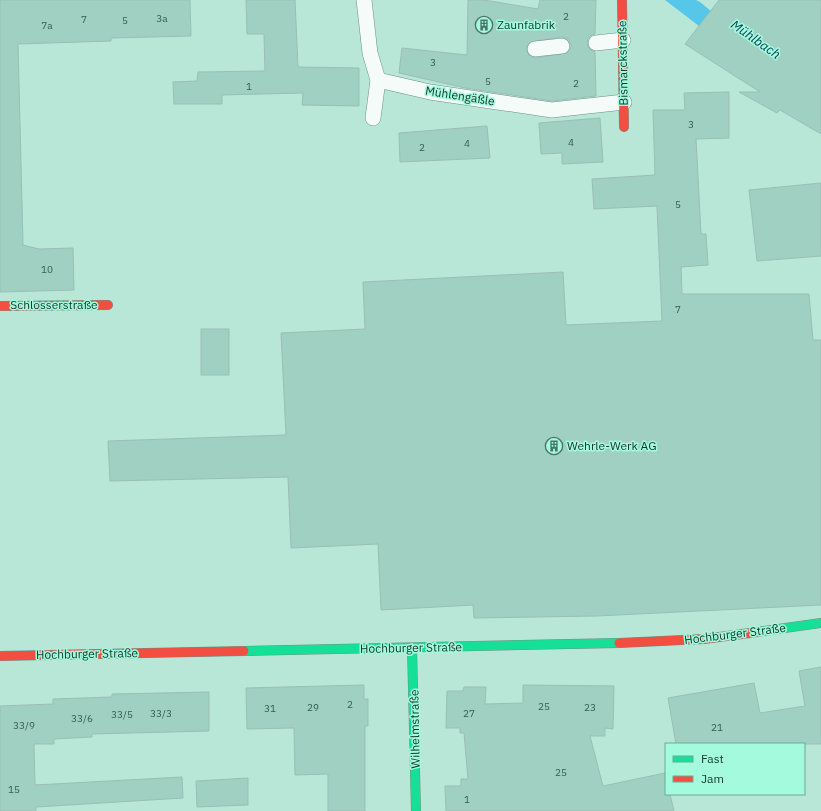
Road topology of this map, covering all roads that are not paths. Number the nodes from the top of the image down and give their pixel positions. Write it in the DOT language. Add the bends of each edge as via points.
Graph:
graph roads {
  1 [pos="364,0"];
  2 [pos="622,0"];
  3 [pos="623,40"];
  4 [pos="596,42"];
  5 [pos="562,46"];
  6 [pos="535,49"];
  7 [pos="378,80"];
  8 [pos="624,102"];
  9 [pos="373,118"];
  10 [pos="624,127"];
  11 [pos="108,305"];
  12 [pos="0,306"];
  13 [pos="821,623"];
  14 [pos="412,648"];
  15 [pos="0,656"];
  16 [pos="416,811"];
  1 -- 7 [label="lane" via="370,53"];
  2 -- 3 [label="street, Bismarckstraße"];
  3 -- 4 [label="lane"];
  3 -- 8 [label="street, Bismarckstraße"];
  5 -- 6 [label="lane"];
  7 -- 8 [label="lane, Mühlengäßle" via="430,92 552,110"];
  7 -- 9 [label="lane"];
  8 -- 10 [label="street, Bismarckstraße"];
  11 -- 12 [label="street, Schlosserstraße"];
  13 -- 14 [label="street, Hochburger Straße" via="704,639"];
  14 -- 15 [label="street, Hochburger Straße"];
  14 -- 16 [label="street, Wilhelmstraße"];
}
